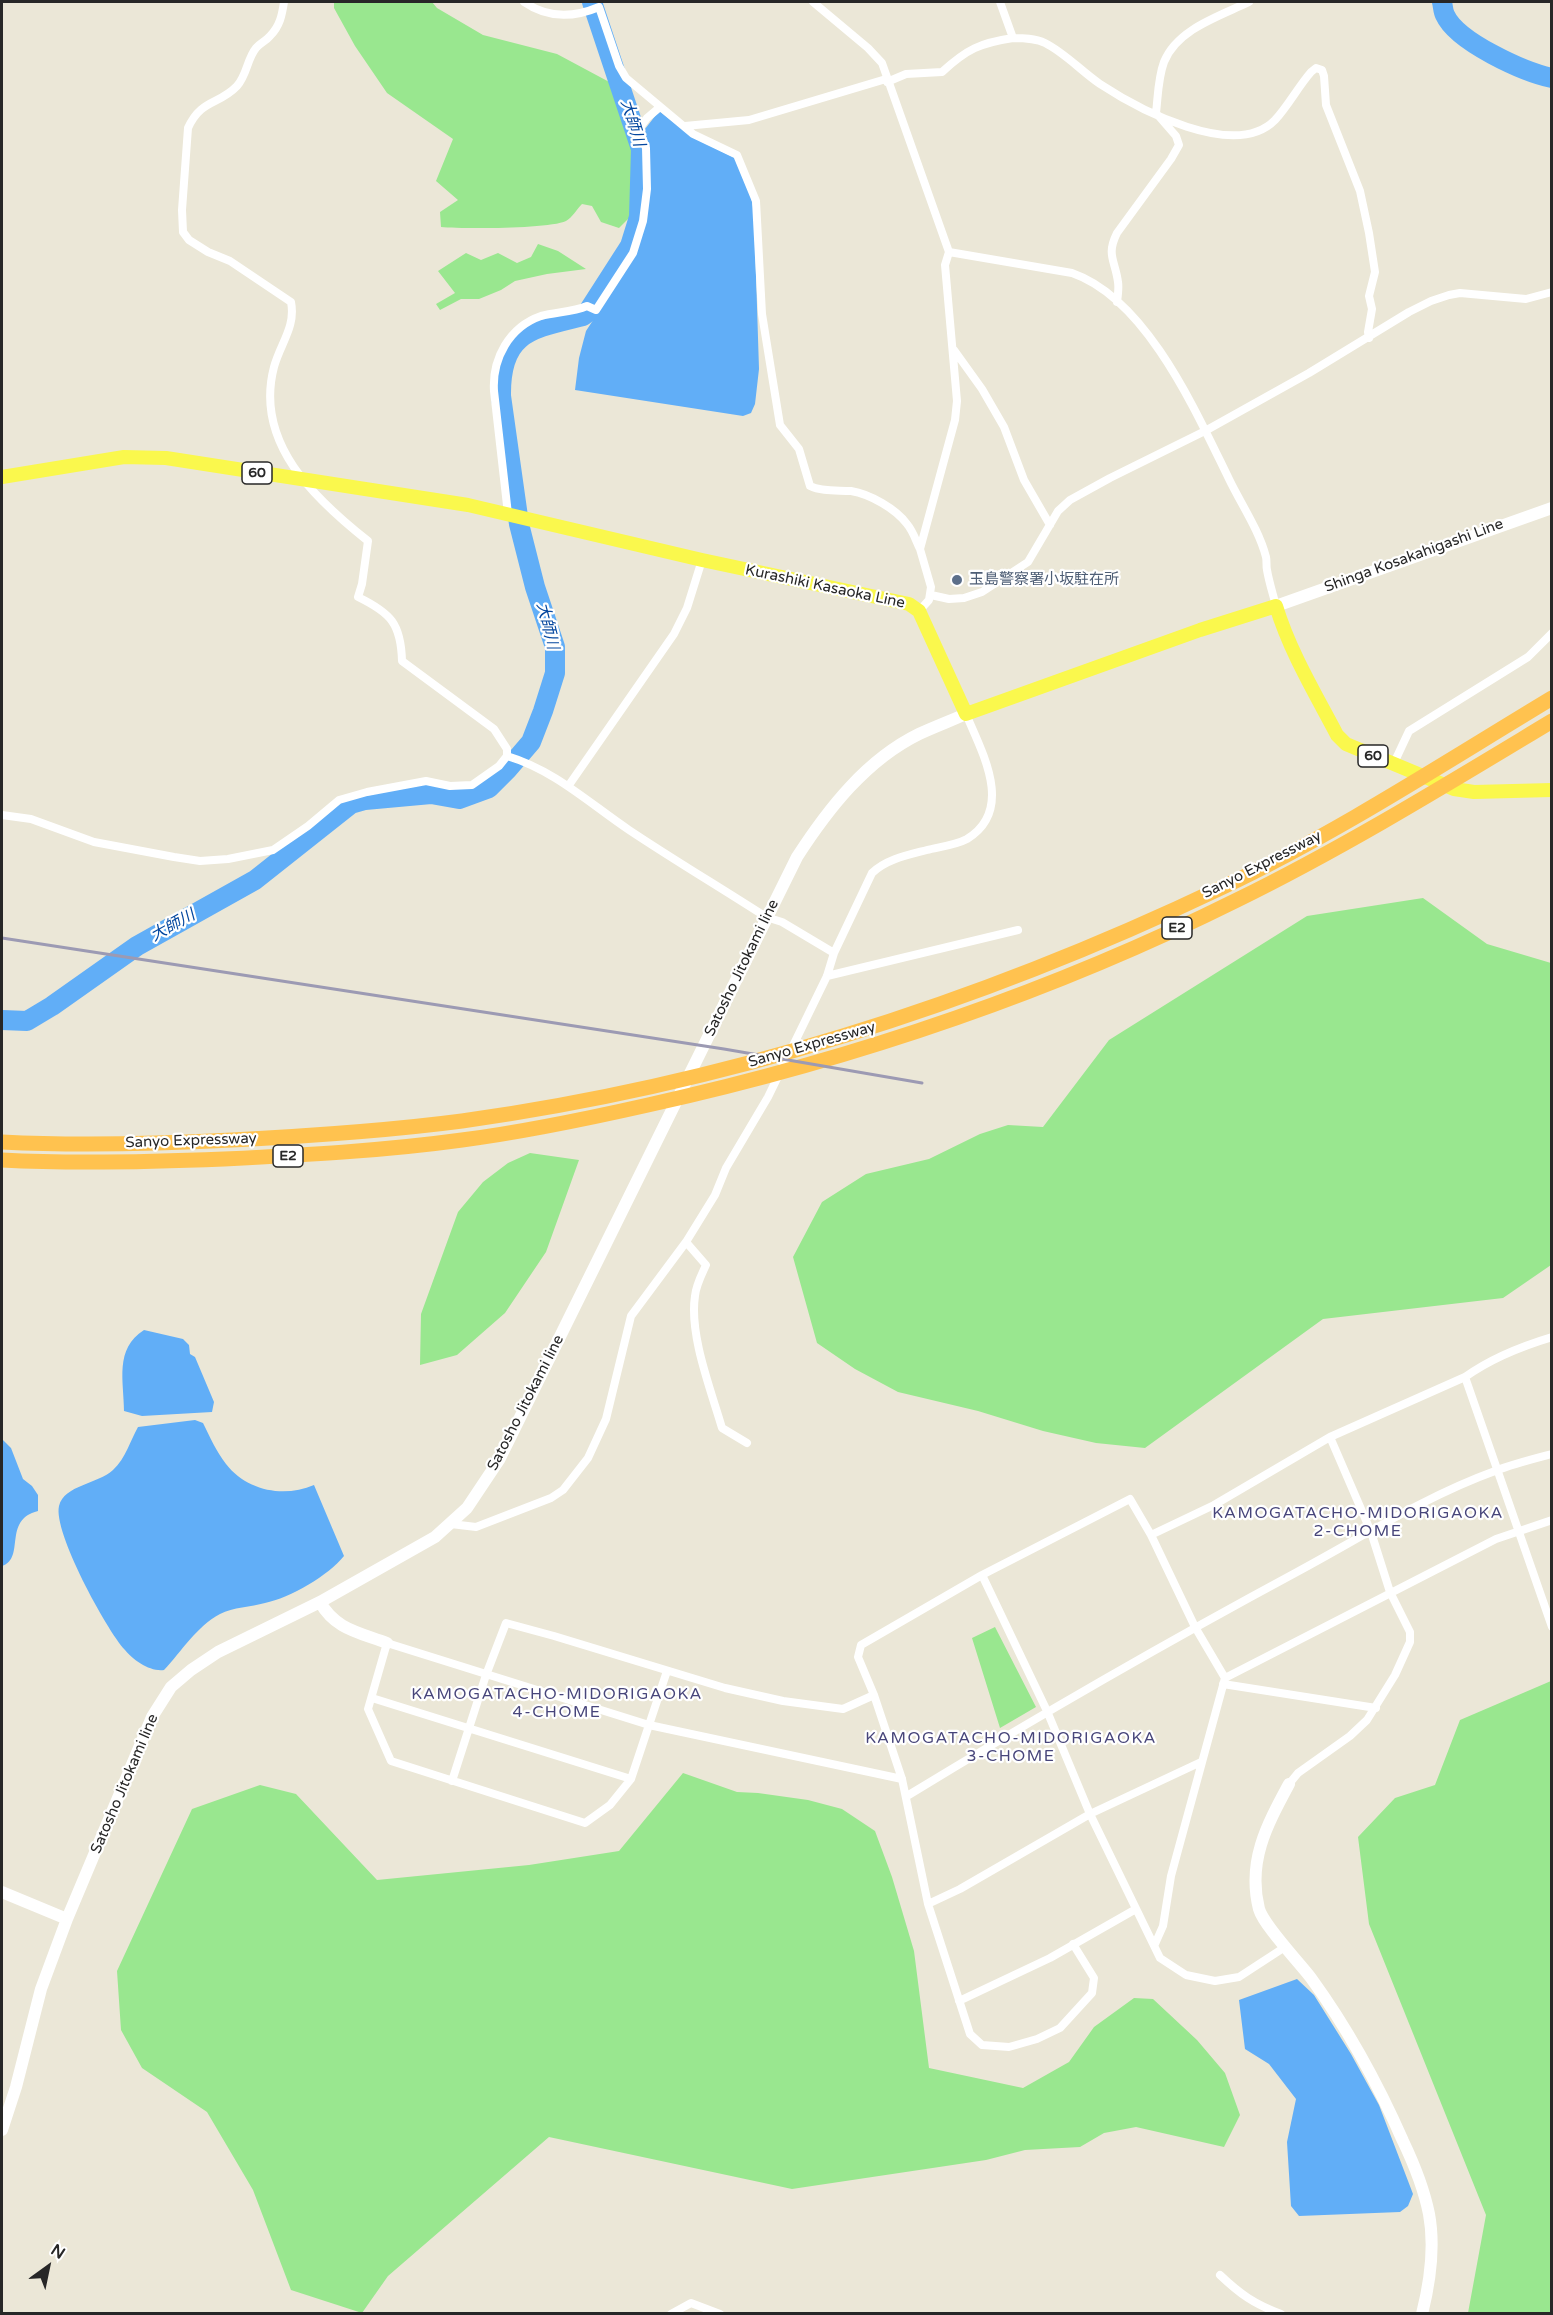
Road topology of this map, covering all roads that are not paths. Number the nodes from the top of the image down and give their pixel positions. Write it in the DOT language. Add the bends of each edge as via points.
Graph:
graph roads {
  1 [pos="284,2"];
  2 [pos="524,2"];
  3 [pos="813,2"];
  4 [pos="1000,2"];
  5 [pos="1249,2"];
  6 [pos="1013,38"];
  7 [pos="887,80"];
  8 [pos="660,107"];
  9 [pos="1156,112"];
  10 [pos="685,126"];
  11 [pos="948,252"];
  12 [pos="1551,292"];
  13 [pos="1117,302"];
  14 [pos="1369,338"];
  15 [pos="952,349"];
  16 [pos="1205,431"];
  17 [pos="2,477"];
  18 [pos="304,479"];
  19 [pos="1551,508"];
  20 [pos="514,515"];
  21 [pos="1050,525"];
  22 [pos="920,549"];
  23 [pos="702,560"];
  24 [pos="931,595"];
  25 [pos="1276,606"];
  26 [pos="919,611"];
  27 [pos="1551,633"];
  28 [pos="1551,698"];
  29 [pos="966,714"];
  30 [pos="1551,721"];
  31 [pos="512,757"];
  32 [pos="1394,763"];
  33 [pos="569,785"];
  34 [pos="1551,790"];
  35 [pos="2,814"];
  36 [pos="766,917"];
  37 [pos="1018,930"];
  38 [pos="834,953"];
  39 [pos="827,976"];
  40 [pos="2,1142"];
  41 [pos="2,1160"];
  42 [pos="686,1242"];
  43 [pos="1551,1336"];
  44 [pos="1465,1377"];
  45 [pos="1330,1437"];
  46 [pos="747,1443"];
  47 [pos="1551,1454"];
  48 [pos="1496,1470"];
  49 [pos="1551,1520"];
  50 [pos="451,1524"];
  51 [pos="1518,1531"];
  52 [pos="1371,1532"];
  53 [pos="1150,1535"];
  54 [pos="982,1575"];
  55 [pos="1390,1592"];
  56 [pos="320,1602"];
  57 [pos="1195,1627"];
  58 [pos="1551,1627"];
  59 [pos="387,1643"];
  60 [pos="667,1671"];
  61 [pos="486,1675"];
  62 [pos="1224,1681"];
  63 [pos="874,1695"];
  64 [pos="372,1698"];
  65 [pos="1376,1708"];
  66 [pos="1047,1711"];
  67 [pos="650,1725"];
  68 [pos="469,1729"];
  69 [pos="1201,1762"];
  70 [pos="631,1779"];
  71 [pos="902,1779"];
  72 [pos="453,1781"];
  73 [pos="1289,1784"];
  74 [pos="907,1796"];
  75 [pos="1090,1814"];
  76 [pos="2,1892"];
  77 [pos="928,1904"];
  78 [pos="1136,1909"];
  79 [pos="67,1919"];
  80 [pos="1073,1944"];
  81 [pos="1155,1944"];
  82 [pos="1285,1947"];
  83 [pos="959,2001"];
  84 [pos="2,2130"];
  85 [pos="1220,2275"];
  86 [pos="671,2313"];
  87 [pos="720,2313"];
  88 [pos="1281,2313"];
  89 [pos="1422,2313"];
  1 -- 18 [label="street" via="279,25 255,49 236,88 193,116 185,146 182,210 183,232 189,240 230,261 291,302 293,315 276,359 269,402 276,436"];
  2 -- 8 [label="street" via="534,9 564,16 594,9 626,78"];
  3 -- 7 [label="street" via="868,48 882,63"];
  4 -- 6 [label="street"];
  5 -- 9 [label="street" via="1177,40 1164,63"];
  6 -- 7 [label="street" via="978,45 942,72 906,74"];
  6 -- 9 [label="street" via="1044,42 1101,84"];
  7 -- 10 [label="street" via="749,120"];
  7 -- 11 [label="street"];
  8 -- 10 [label="street"];
  8 -- 20 [label="street" via="639,129 646,148 643,220 637,244 615,281 596,310 592,307 550,314 529,322 508,341 496,364 494,391"];
  9 -- 13 [label="street" via="1179,145 1111,245 1118,279"];
  9 -- 14 [label="street" via="1181,125 1208,132 1248,134 1274,121 1311,72 1322,70 1326,105 1360,191 1370,233 1375,272 1369,296"];
  10 -- 22 [label="street" via="693,134 737,155 756,201 762,314 780,425 799,449 810,486 867,495 902,518"];
  11 -- 13 [label="street" via="1072,273"];
  11 -- 15 [label="street" via="945,265"];
  12 -- 14 [label="street" via="1526,299 1449,295 1409,312"];
  13 -- 16 [label="street" via="1162,352"];
  14 -- 16 [label="street"];
  15 -- 21 [label="street" via="1004,427 1024,480"];
  15 -- 22 [label="street" via="955,420"];
  16 -- 21 [label="street" via="1071,500"];
  16 -- 25 [label="street" via="1267,558"];
  17 -- 18 [label="main road, Kurashiki Kasaoka Line / 60" via="143,456"];
  18 -- 20 [label="main road, Kurashiki Kasaoka Line / 60"];
  18 -- 31 [label="street" via="332,512 368,541 358,597 382,609 398,628 402,661 494,729"];
  19 -- 25 [label="main road, Shinga Kosakahigashi Line"];
  20 -- 23 [label="main road, Kurashiki Kasaoka Line / 60"];
  21 -- 24 [label="street" via="1028,562 982,592 964,598"];
  22 -- 24 [label="street"];
  23 -- 26 [label="main road, Kurashiki Kasaoka Line / 60" via="909,604"];
  23 -- 33 [label="street" via="687,608 674,633"];
  24 -- 26 [label="street"];
  25 -- 29 [label="main road"];
  25 -- 32 [label="main road, 60" via="1283,629 1337,735 1363,753"];
  26 -- 29 [label="main road, Kurashiki Kasaoka Line"];
  27 -- 32 [label="street" via="1528,657 1408,731"];
  28 -- 40 [label="highway, Sanyo Expressway / E2" via="1412,783 1227,885 1036,969 836,1040 724,1070 520,1112 390,1129 160,1143"];
  29 -- 36 [label="main road, Satosho Jitokami line" via="917,735 870,767 849,787 814,830"];
  29 -- 38 [label="street" via="986,760 994,798 989,815 966,840 901,857 872,873"];
  30 -- 41 [label="highway, Sanyo Expressway / E2" via="1238,900 1127,951 1034,990 911,1034 728,1087 524,1130 391,1148 160,1161"];
  31 -- 33 [label="street"];
  31 -- 35 [label="street" via="472,785 426,782 339,800 273,850 228,859 174,858 94,842 31,819"];
  32 -- 34 [label="main road, 60" via="1454,789"];
  33 -- 36 [label="street" via="627,828"];
  36 -- 38 [label="street" via="782,921"];
  36 -- 50 [label="main road, Satosho Jitokami line" via="499,1460"];
  37 -- 39 [label="street"];
  38 -- 39 [label="street"];
  39 -- 42 [label="street" via="768,1097"];
  42 -- 46 [label="street" via="706,1265 695,1295 699,1353 722,1428"];
  42 -- 50 [label="street" via="631,1316 606,1419 588,1458 563,1490 477,1527"];
  43 -- 44 [label="street"];
  44 -- 45 [label="street"];
  44 -- 48 [label="street"];
  45 -- 52 [label="street"];
  45 -- 53 [label="street" via="1214,1504"];
  47 -- 48 [label="street"];
  48 -- 51 [label="street"];
  48 -- 52 [label="street"];
  49 -- 51 [label="street"];
  50 -- 56 [label="main road, Satosho Jitokami line"];
  51 -- 55 [label="street"];
  51 -- 58 [label="street"];
  52 -- 55 [label="street"];
  52 -- 57 [label="street"];
  53 -- 54 [label="street" via="1130,1499"];
  53 -- 57 [label="street"];
  54 -- 63 [label="street" via="861,1645 858,1657"];
  54 -- 66 [label="street"];
  55 -- 62 [label="street"];
  55 -- 65 [label="street" via="1410,1632 1410,1641"];
  56 -- 59 [label="main road" via="328,1616 340,1625"];
  56 -- 79 [label="main road, Satosho Jitokami line" via="218,1652 171,1687 152,1717"];
  57 -- 62 [label="street"];
  57 -- 66 [label="street"];
  59 -- 61 [label="street"];
  59 -- 64 [label="street"];
  60 -- 61 [label="street" via="506,1623"];
  60 -- 63 [label="street" via="783,1701 843,1709"];
  60 -- 67 [label="street"];
  61 -- 67 [label="street"];
  61 -- 68 [label="street"];
  62 -- 65 [label="street"];
  62 -- 69 [label="street"];
  63 -- 71 [label="street"];
  64 -- 68 [label="street"];
  64 -- 72 [label="street" via="371,1720 391,1761"];
  65 -- 73 [label="street" via="1350,1736 1298,1773"];
  66 -- 74 [label="street"];
  66 -- 75 [label="street"];
  67 -- 70 [label="street"];
  67 -- 71 [label="street"];
  68 -- 70 [label="street"];
  68 -- 72 [label="street"];
  69 -- 75 [label="street"];
  69 -- 81 [label="street" via="1171,1876 1163,1926"];
  70 -- 72 [label="street" via="610,1805 585,1823"];
  71 -- 74 [label="street"];
  73 -- 82 [label="main road" via="1267,1825 1254,1870 1260,1911"];
  74 -- 77 [label="street"];
  75 -- 77 [label="street"];
  75 -- 78 [label="street"];
  76 -- 79 [label="main road"];
  77 -- 83 [label="street"];
  78 -- 80 [label="street"];
  78 -- 81 [label="street"];
  79 -- 84 [label="main road, Satosho Jitokami line" via="41,1989"];
  80 -- 83 [label="street"];
  80 -- 83 [label="street" via="1094,1978 1092,1993 1060,2028 1009,2047 982,2044 970,2034"];
  81 -- 82 [label="street" via="1160,1958 1186,1974 1215,1981 1239,1977"];
  82 -- 89 [label="main road" via="1347,2032 1417,2173 1429,2215 1431,2249"];
  85 -- 88 [label="street" via="1256,2304"];
  86 -- 87 [label="street" via="692,2302"];
}
